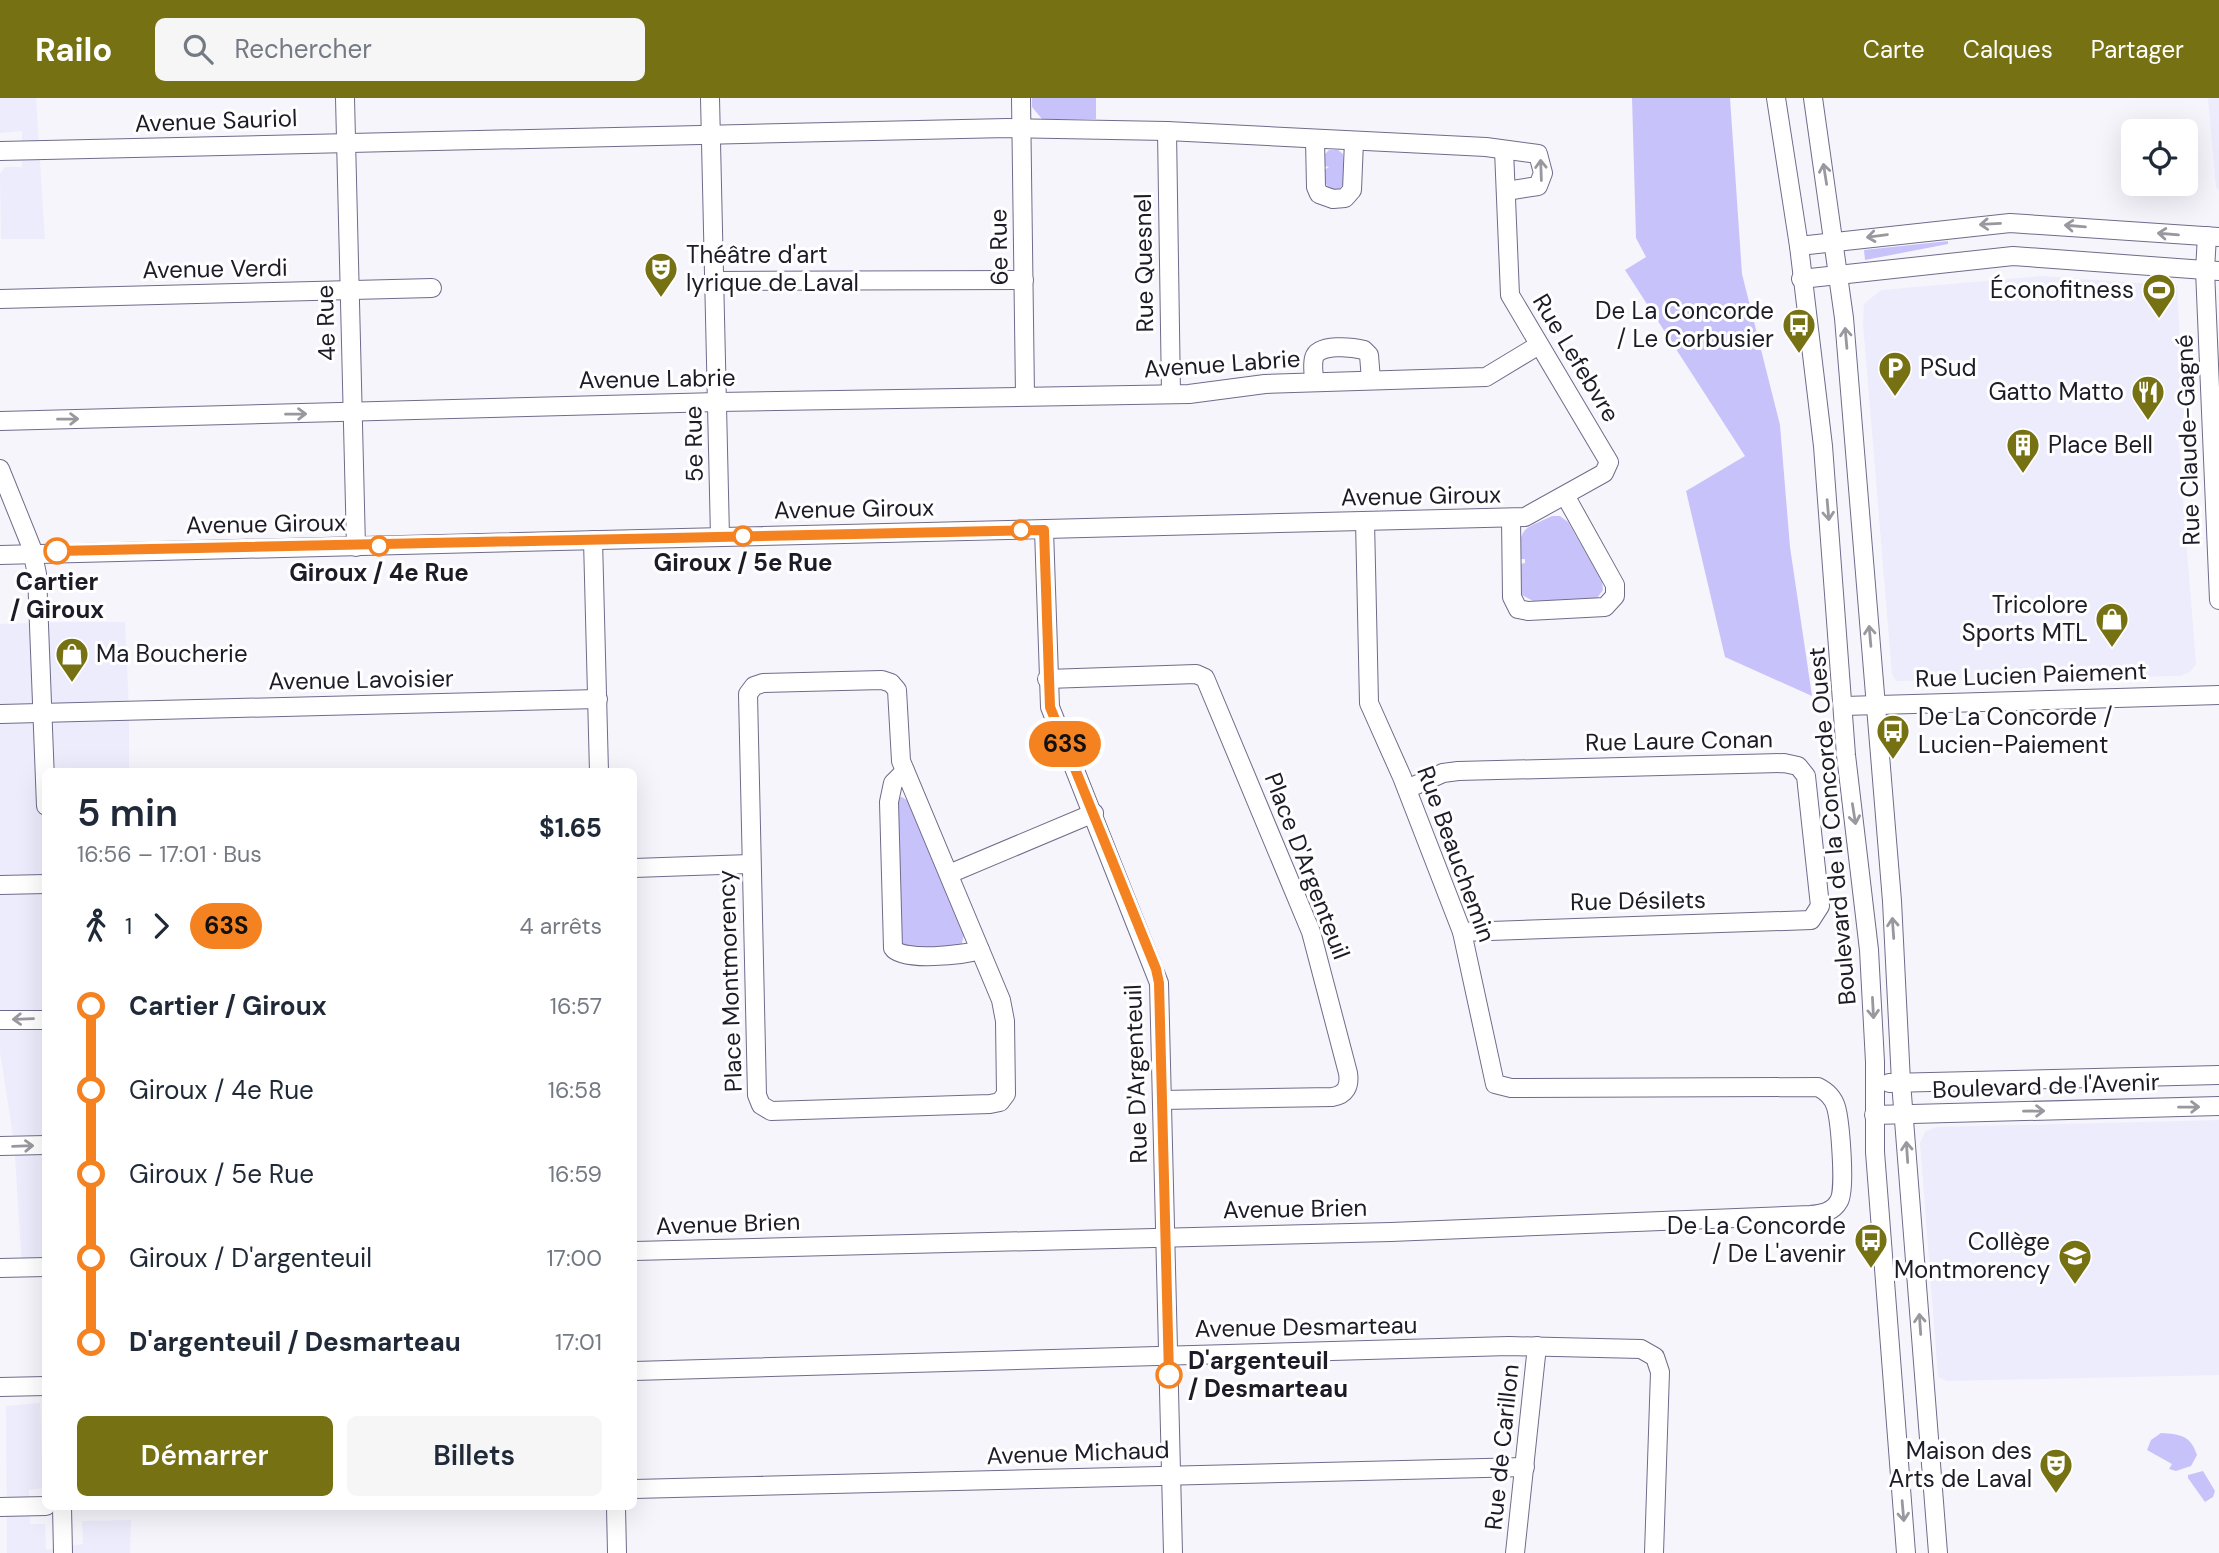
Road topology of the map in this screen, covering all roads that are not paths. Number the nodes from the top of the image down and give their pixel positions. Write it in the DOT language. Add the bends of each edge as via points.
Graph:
graph roads {
  1 [pos="345,98"];
  2 [pos="710,98"];
  3 [pos="1021,98"];
  4 [pos="1776,98"];
  5 [pos="1813,98"];
  6 [pos="1022,128"];
  7 [pos="1167,131"];
  8 [pos="711,134"];
  9 [pos="1315,140"];
  10 [pos="1354,141"];
  11 [pos="346,142"];
  12 [pos="1504,150"];
  13 [pos="0,151"];
  14 [pos="1506,191"];
  15 [pos="2213,237"];
  16 [pos="1834,242"];
  17 [pos="1800,246"];
  18 [pos="2212,270"];
  19 [pos="1839,274"];
  20 [pos="1801,279"];
  21 [pos="1024,280"];
  22 [pos="714,281"];
  23 [pos="432,288"];
  24 [pos="349,290"];
  25 [pos="0,299"];
  26 [pos="1539,345"];
  27 [pos="1371,380"];
  28 [pos="1314,382"];
  29 [pos="1171,394"];
  30 [pos="1025,395"];
  31 [pos="718,402"];
  32 [pos="353,412"];
  33 [pos="0,421"];
  34 [pos="1609,466"];
  35 [pos="0,469"];
  36 [pos="1566,497"];
  37 [pos="1511,520"];
  38 [pos="1364,521"];
  39 [pos="1044,530"];
  40 [pos="720,537"];
  41 [pos="593,540"];
  42 [pos="356,547"];
  43 [pos="33,553"];
  44 [pos="0,555"];
  45 [pos="2219,600"];
  46 [pos="1047,679"];
  47 [pos="2219,695"];
  48 [pos="598,699"];
  49 [pos="1876,705"];
  50 [pos="1844,706"];
  51 [pos="0,714"];
  52 [pos="43,714"];
  53 [pos="45,768"];
  54 [pos="599,768"];
  55 [pos="905,771"];
  56 [pos="1407,789"];
  57 [pos="1094,813"];
  58 [pos="750,864"];
  59 [pos="637,868"];
  60 [pos="949,874"];
  61 [pos="42,884"];
  62 [pos="0,885"];
  63 [pos="1815,918"];
  64 [pos="1462,932"];
  65 [pos="980,950"];
  66 [pos="0,1020"];
  67 [pos="42,1020"];
  68 [pos="2219,1075"];
  69 [pos="1901,1082"];
  70 [pos="1875,1084"];
  71 [pos="1826,1091"];
  72 [pos="1162,1100"];
  73 [pos="2219,1106"];
  74 [pos="1874,1115"];
  75 [pos="1904,1115"];
  76 [pos="42,1145"];
  77 [pos="0,1146"];
  78 [pos="1166,1236"];
  79 [pos="637,1251"];
  80 [pos="42,1267"];
  81 [pos="0,1268"];
  82 [pos="1537,1346"];
  83 [pos="1169,1355"];
  84 [pos="637,1371"];
  85 [pos="42,1386"];
  86 [pos="0,1387"];
  87 [pos="1525,1467"];
  88 [pos="1172,1475"];
  89 [pos="637,1489"];
  90 [pos="42,1506"];
  91 [pos="0,1507"];
  92 [pos="62,1510"];
  93 [pos="616,1510"];
  94 [pos="63,1553"];
  95 [pos="617,1553"];
  96 [pos="1173,1553"];
  97 [pos="1515,1553"];
  98 [pos="1654,1553"];
  99 [pos="1906,1553"];
  100 [pos="1938,1553"];
  1 -- 11 [label="street, 4e Rue"];
  2 -- 8 [label="street, 5e Rue"];
  3 -- 6 [label="street, 6e Rue"];
  4 -- 17 [label="street, Boulevard de la Concorde Ouest"];
  16 -- 5 [label="street, Boulevard de la Concorde Ouest, one-way"];
  6 -- 7 [label="street"];
  6 -- 8 [label="street, Avenue Sauriol"];
  6 -- 21 [label="street, 6e Rue"];
  7 -- 9 [label="street"];
  7 -- 29 [label="street, Rue Quesnel"];
  8 -- 11 [label="street, Avenue Sauriol"];
  8 -- 22 [label="street, 5e Rue"];
  9 -- 10 [label="street"];
  9 -- 10 [label="street" via="1316,187 1319,194 1333,200 1345,198 1352,190"];
  10 -- 12 [label="street"];
  11 -- 13 [label="street, Avenue Sauriol"];
  11 -- 24 [label="street, 4e Rue"];
  12 -- 14 [label="street, Rue Lefebvre"];
  14 -- 12 [label="street, one-way" via="1538,187 1543,165 1534,152"];
  14 -- 26 [label="street, Rue Lefebvre" via="1510,295"];
  15 -- 16 [label="street, one-way" via="2010,223"];
  15 -- 18 [label="street, Rue Claude-Gagné"];
  16 -- 17 [label="street"];
  16 -- 19 [label="street, Boulevard de la Concorde Ouest"];
  17 -- 20 [label="street, Boulevard de la Concorde Ouest"];
  18 -- 19 [label="street" via="2013,256"];
  18 -- 45 [label="street, Rue Claude-Gagné"];
  19 -- 20 [label="street"];
  49 -- 19 [label="street, Boulevard de la Concorde Ouest, one-way"];
  20 -- 50 [label="street, Boulevard de la Concorde Ouest, one-way" via="1823,446"];
  21 -- 22 [label="street"];
  21 -- 30 [label="street, 6e Rue"];
  22 -- 31 [label="street, 5e Rue"];
  23 -- 24 [label="street, Avenue Verdi"];
  24 -- 25 [label="street, Avenue Verdi"];
  24 -- 32 [label="street, 4e Rue"];
  26 -- 27 [label="street, Avenue Labrie" via="1486,377"];
  26 -- 34 [label="street, Rue Lefebvre"];
  27 -- 28 [label="street, Avenue Labrie"];
  27 -- 28 [label="street, Avenue Labrie" via="1369,355 1364,350 1326,349 1314,358"];
  28 -- 29 [label="street, Avenue Labrie"];
  29 -- 30 [label="street, Avenue Labrie"];
  30 -- 31 [label="street, Avenue Labrie"];
  31 -- 32 [label="street, Avenue Labrie"];
  31 -- 40 [label="street, 5e Rue"];
  33 -- 32 [label="street, Avenue Labrie, one-way"];
  32 -- 42 [label="street, 4e Rue"];
  34 -- 36 [label="street, Avenue Giroux" via="1604,474"];
  35 -- 43 [label="street"];
  36 -- 37 [label="street, Avenue Giroux" via="1531,516"];
  36 -- 37 [label="street" via="1615,584 1615,596 1605,607 1518,609 1512,597"];
  37 -- 38 [label="street, Avenue Giroux"];
  38 -- 39 [label="street, Avenue Giroux"];
  38 -- 56 [label="street, Rue Beauchemin" via="1367,695"];
  39 -- 40 [label="street, Avenue Giroux"];
  39 -- 46 [label="street, Rue D'Argenteuil"];
  40 -- 41 [label="street, Avenue Giroux"];
  41 -- 42 [label="street, Avenue Giroux"];
  41 -- 48 [label="street"];
  42 -- 43 [label="street, Avenue Giroux"];
  43 -- 44 [label="street, Avenue Giroux"];
  43 -- 52 [label="street" via="40,603"];
  46 -- 57 [label="street, Rue D'Argenteuil" via="1050,707"];
  46 -- 72 [label="street, Place D'Argenteuil" via="1196,674 1205,678 1319,957 1348,1073 1343,1094"];
  47 -- 49 [label="street, Rue Lucien Paiement"];
  48 -- 52 [label="street, Avenue Lavoisier"];
  48 -- 54 [label="street"];
  49 -- 50 [label="street, Rue Lucien Paiement"];
  69 -- 49 [label="street, Boulevard de la Concorde Ouest, one-way"];
  50 -- 70 [label="street, Boulevard de la Concorde Ouest, one-way" via="1847,773 1870,950"];
  51 -- 52 [label="street, Avenue Lavoisier"];
  52 -- 53 [label="street"];
  55 -- 58 [label="street, Place Montmorency" via="900,759 898,694 891,683 754,686 747,701"];
  55 -- 60 [label="street, Place Montmorency"];
  55 -- 65 [label="street" via="894,783 889,802 893,948 904,956"];
  56 -- 63 [label="street, Rue Laure Conan" via="1458,771 1795,764 1803,770 1807,785 1820,906"];
  56 -- 64 [label="street, Rue Beauchemin"];
  57 -- 60 [label="street"];
  57 -- 72 [label="street, Rue D'Argenteuil" via="1158,976"];
  58 -- 59 [label="street"];
  58 -- 65 [label="street, Place Montmorency" via="757,1095 767,1110 978,1105 1002,1100 1007,1087 1004,1012"];
  60 -- 65 [label="street, Place Montmorency"];
  61 -- 62 [label="street"];
  63 -- 64 [label="street, Rue Désilets"];
  64 -- 71 [label="street, Rue Beauchemin" via="1496,1086 1810,1085"];
  67 -- 66 [label="street, one-way"];
  68 -- 69 [label="street, Boulevard de l'Avenir"];
  69 -- 70 [label="street, Boulevard de l'Avenir"];
  69 -- 75 [label="street, Boulevard de la Concorde Ouest"];
  70 -- 74 [label="street, Boulevard de la Concorde Ouest"];
  71 -- 78 [label="street, Avenue Brien" via="1836,1108 1843,1187 1838,1203 1821,1214"];
  72 -- 78 [label="street, Rue D'Argenteuil"];
  75 -- 73 [label="street, Boulevard de l'Avenir, one-way"];
  74 -- 75 [label="street, Boulevard de l'Avenir"];
  74 -- 99 [label="street, Boulevard de la Concorde Ouest, one-way"];
  100 -- 75 [label="street, Boulevard de la Concorde Ouest, one-way"];
  77 -- 76 [label="street, one-way"];
  78 -- 79 [label="street, Avenue Brien"];
  78 -- 83 [label="street, Rue D'Argenteuil"];
  80 -- 81 [label="street"];
  82 -- 83 [label="street, Avenue Desmarteau"];
  82 -- 87 [label="street, Rue de Carillon"];
  82 -- 98 [label="street, Avenue Desmarteau" via="1634,1349 1648,1352 1657,1361"];
  83 -- 84 [label="street, Avenue Desmarteau"];
  83 -- 88 [label="street, Rue D'Argenteuil"];
  85 -- 86 [label="street"];
  87 -- 88 [label="street, Avenue Michaud"];
  87 -- 97 [label="street, Rue de Carillon"];
  88 -- 89 [label="street, Avenue Michaud"];
  88 -- 96 [label="street, Rue D'Argenteuil"];
  90 -- 91 [label="street"];
  92 -- 94 [label="street"];
  93 -- 95 [label="street"];
}
